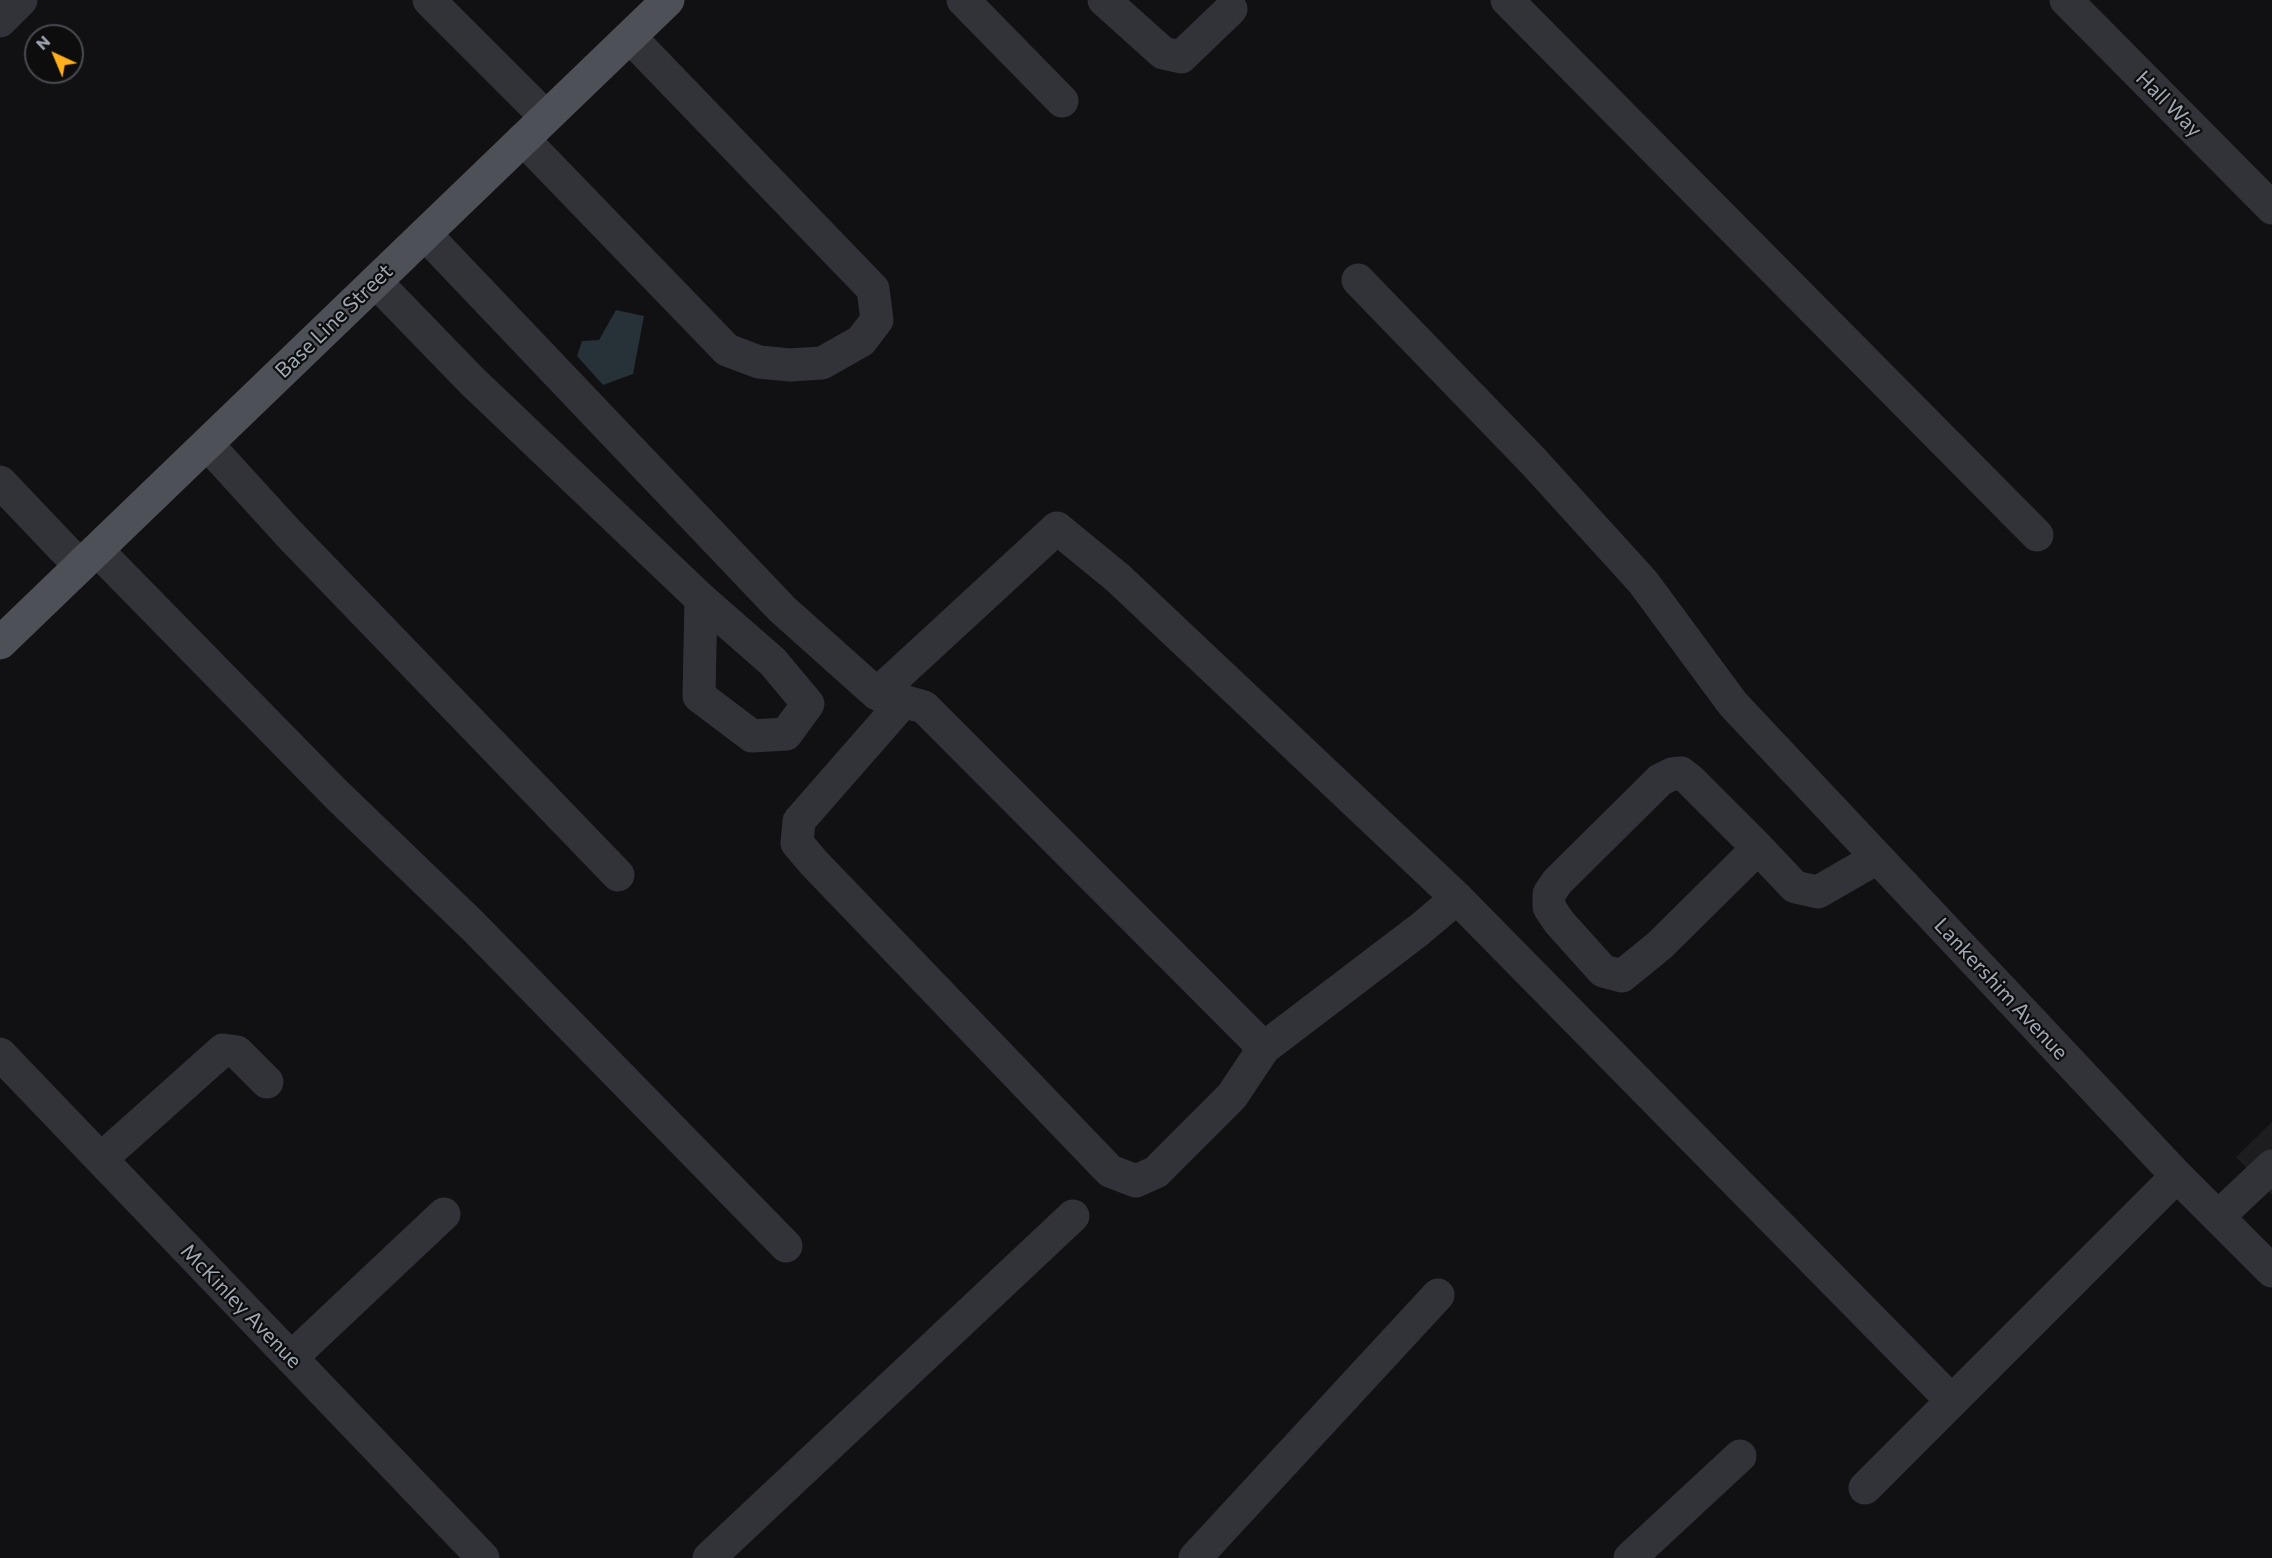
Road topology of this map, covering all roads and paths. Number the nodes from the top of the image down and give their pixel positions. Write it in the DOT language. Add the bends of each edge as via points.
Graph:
graph roads {
  1 [pos="21,0"];
  2 [pos="429,0"];
  3 [pos="668,0"];
  4 [pos="963,0"];
  5 [pos="1104,0"];
  6 [pos="1507,0"];
  7 [pos="2066,0"];
  8 [pos="1231,9"];
  9 [pos="0,21"];
  10 [pos="630,37"];
  11 [pos="1062,101"];
  12 [pos="535,128"];
  13 [pos="2272,208"];
  14 [pos="424,234"];
  15 [pos="1358,280"];
  16 [pos="376,282"];
  17 [pos="207,444"];
  18 [pos="0,482"];
  19 [pos="2037,535"];
  20 [pos="88,558"];
  21 [pos="701,599"];
  22 [pos="0,643"];
  23 [pos="890,698"];
  24 [pos="1758,848"];
  25 [pos="1877,858"];
  26 [pos="618,876"];
  27 [pos="1457,897"];
  28 [pos="1264,1048"];
  29 [pos="0,1054"];
  30 [pos="267,1082"];
  31 [pos="101,1160"];
  32 [pos="2272,1166"];
  33 [pos="2177,1176"];
  34 [pos="444,1214"];
  35 [pos="1073,1216"];
  36 [pos="2218,1217"];
  37 [pos="786,1246"];
  38 [pos="2272,1271"];
  39 [pos="1438,1295"];
  40 [pos="291,1358"];
  41 [pos="1952,1401"];
  42 [pos="1740,1456"];
  43 [pos="1864,1488"];
  44 [pos="483,1558"];
  45 [pos="709,1558"];
  46 [pos="1195,1558"];
  47 [pos="1630,1558"];
  1 -- 9 [label="street"];
  2 -- 12 [label="street"];
  3 -- 10 [label="main road, Base Line Street"];
  4 -- 11 [label="street"];
  5 -- 8 [label="street" via="1163,53 1181,57"];
  6 -- 19 [label="street"];
  7 -- 13 [label="street, Hall Way"];
  10 -- 12 [label="main road, Base Line Street"];
  10 -- 12 [label="street" via="873,289 877,320 861,341 822,363 759,363 727,350"];
  12 -- 14 [label="main road, Base Line Street"];
  14 -- 16 [label="main road, Base Line Street"];
  14 -- 23 [label="street" via="782,609"];
  15 -- 25 [label="street, Lankershim Avenue" via="1533,461 1643,582 1732,704"];
  16 -- 17 [label="main road, Base Line Street"];
  16 -- 21 [label="street" via="472,381"];
  17 -- 20 [label="main road, Base Line Street"];
  17 -- 26 [label="street"];
  18 -- 20 [label="street"];
  20 -- 22 [label="main road, Base Line Street"];
  20 -- 37 [label="street" via="473,926"];
  23 -- 27 [label="street" via="1057,528 1118,578"];
  23 -- 28 [label="street" via="924,707"];
  23 -- 28 [label="street" via="799,821 798,843 1110,1171 1136,1181 1156,1172 1232,1096"];
  24 -- 24 [label="street" via="1690,780 1681,773 1672,774 1660,780 1557,882 1549,894 1549,907 1603,971 1622,976 1660,945"];
  24 -- 25 [label="street" via="1795,887 1818,892"];
  25 -- 33 [label="street, Lankershim Avenue"];
  27 -- 28 [label="street"];
  27 -- 41 [label="street"];
  29 -- 31 [label="street, McKinley Avenue"];
  30 -- 31 [label="street" via="237,1052 223,1050"];
  31 -- 40 [label="street, McKinley Avenue"];
  32 -- 36 [label="street"];
  33 -- 36 [label="street, Lankershim Avenue"];
  33 -- 41 [label="street"];
  34 -- 40 [label="street"];
  35 -- 45 [label="street"];
  36 -- 38 [label="street, Lankershim Avenue"];
  39 -- 46 [label="street"];
  40 -- 44 [label="street, McKinley Avenue"];
  41 -- 43 [label="street"];
  42 -- 47 [label="street"];
}
